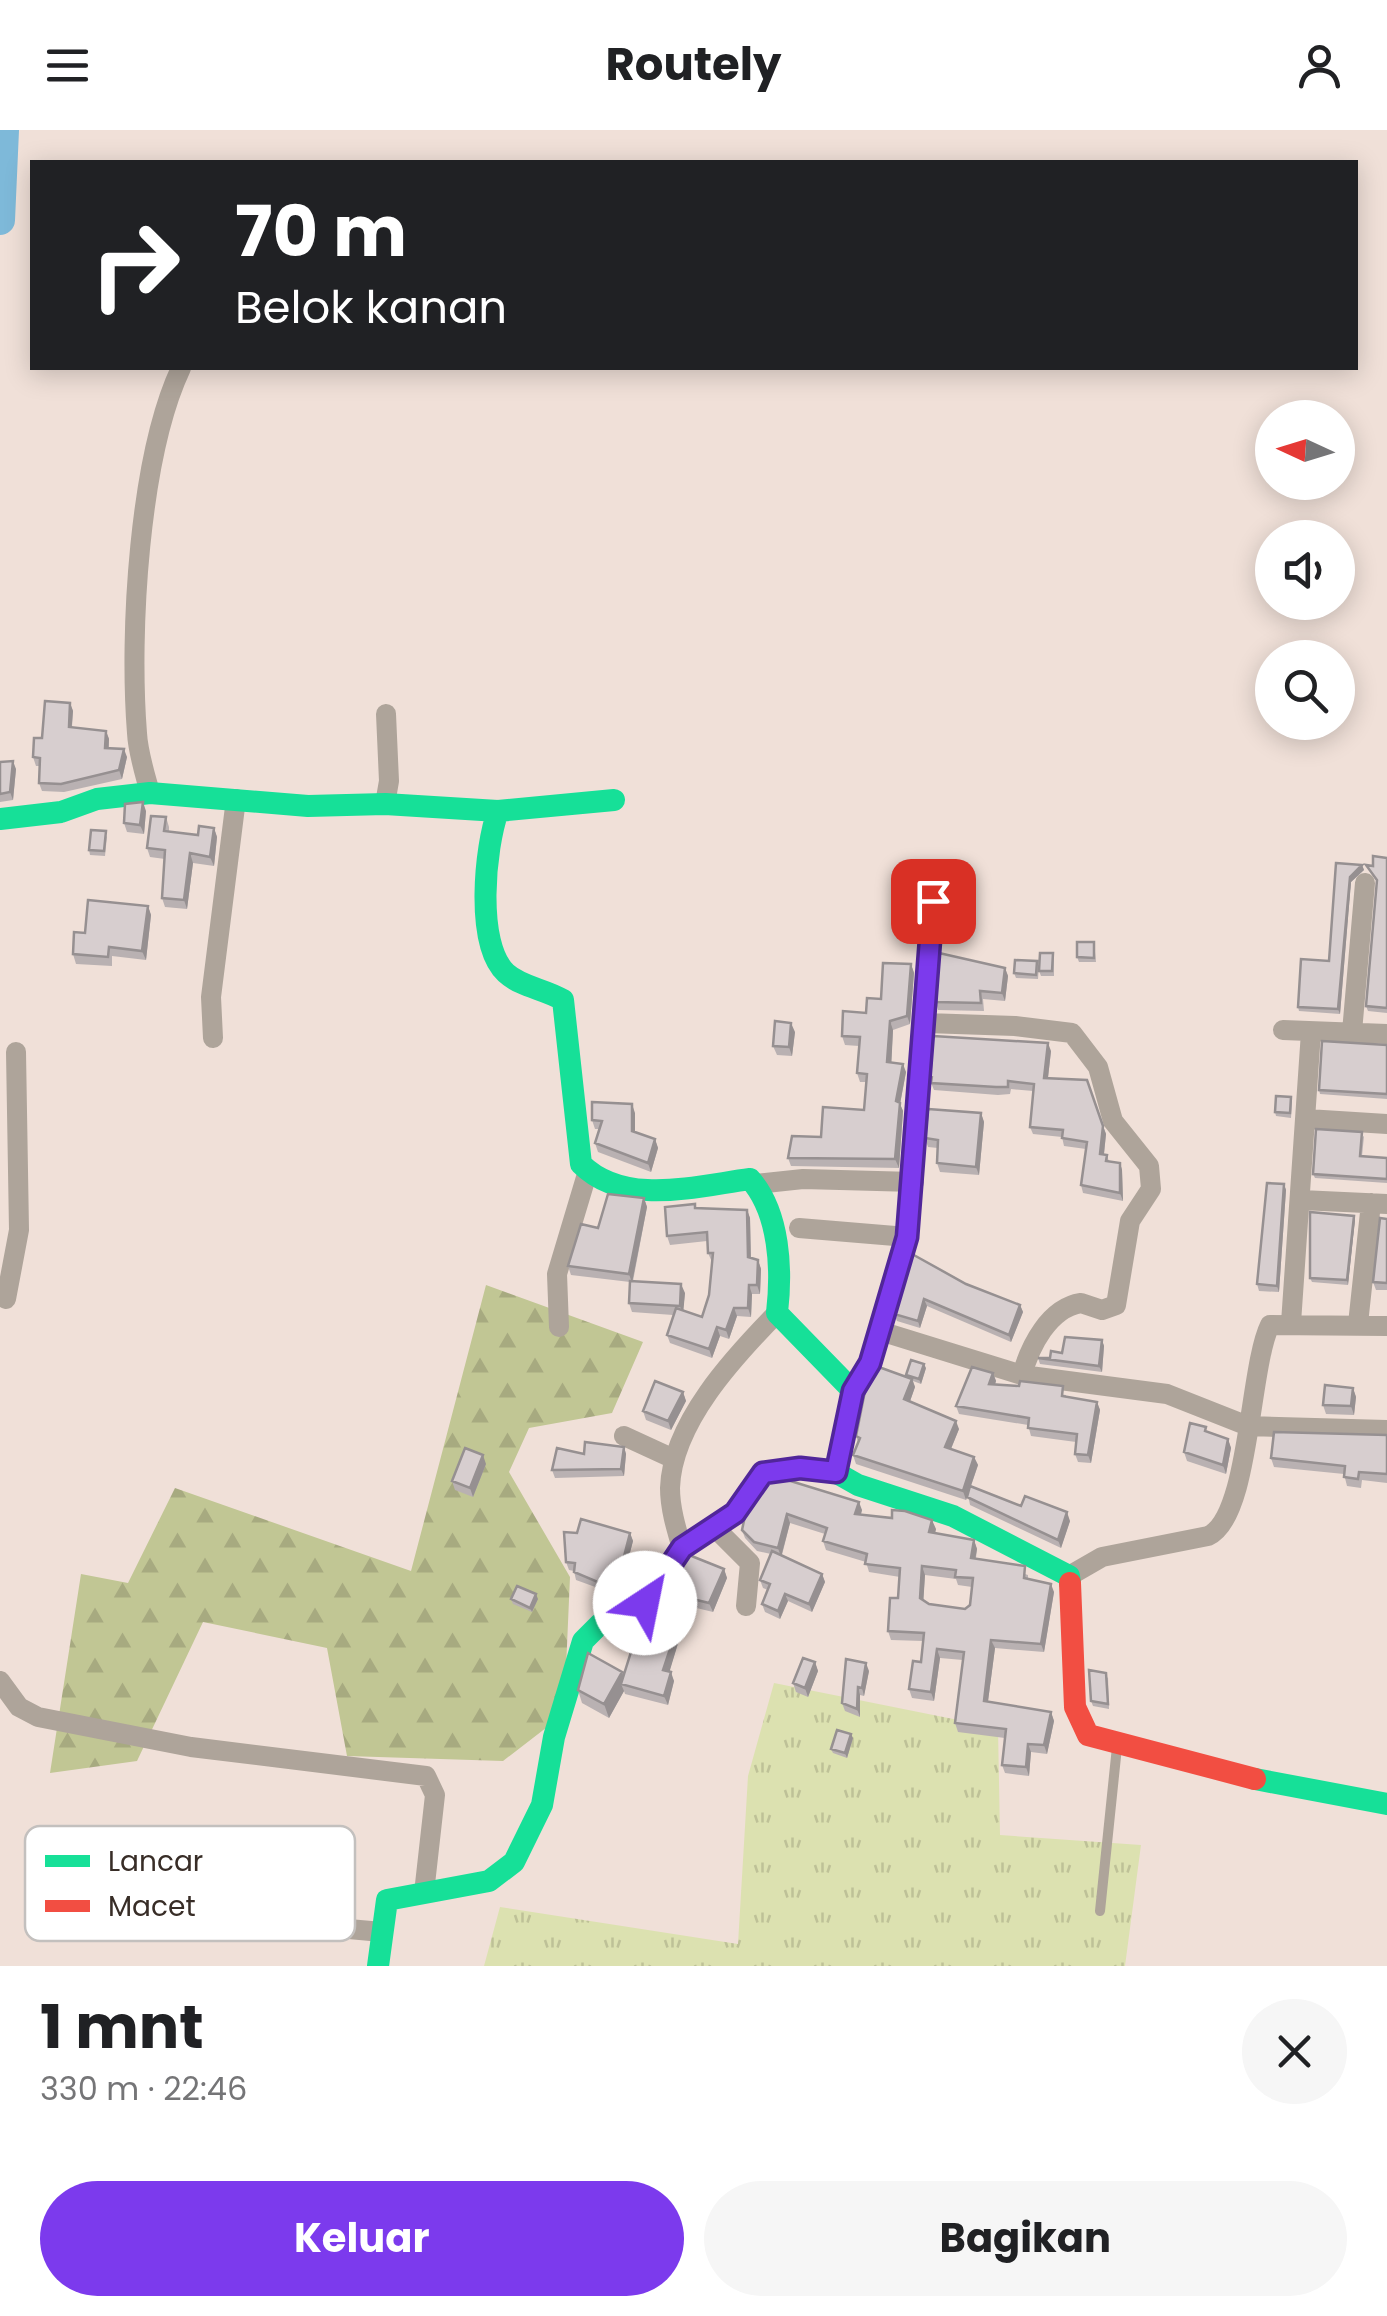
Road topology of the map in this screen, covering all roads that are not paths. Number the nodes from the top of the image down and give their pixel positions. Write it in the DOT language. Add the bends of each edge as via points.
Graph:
graph roads {
  1 [pos="180,370"];
  2 [pos="386,714"];
  3 [pos="150,793"];
  4 [pos="236,799"];
  5 [pos="614,800"];
  6 [pos="385,804"];
  7 [pos="498,811"];
  8 [pos="0,819"];
  9 [pos="1365,883"];
  10 [pos="933,901"];
  11 [pos="926,1023"];
  12 [pos="1283,1030"];
  13 [pos="1311,1032"];
  14 [pos="1352,1032"];
  15 [pos="1387,1034"];
  16 [pos="213,1038"];
  17 [pos="16,1052"];
  18 [pos="1307,1119"];
  19 [pos="1387,1124"];
  20 [pos="587,1174"];
  21 [pos="914,1182"];
  22 [pos="756,1184"];
  23 [pos="1301,1200"];
  24 [pos="1379,1204"];
  25 [pos="798,1228"];
  26 [pos="907,1237"];
  27 [pos="5,1275"];
  28 [pos="6,1300"];
  29 [pos="777,1314"];
  30 [pos="1291,1323"];
  31 [pos="1358,1324"];
  32 [pos="1387,1326"];
  33 [pos="559,1327"];
  34 [pos="880,1331"];
  35 [pos="1022,1374"];
  36 [pos="853,1391"];
  37 [pos="1248,1426"];
  38 [pos="1387,1430"];
  39 [pos="624,1436"];
  40 [pos="674,1458"];
  41 [pos="836,1472"];
  42 [pos="716,1528"];
  43 [pos="682,1548"];
  44 [pos="1069,1576"];
  45 [pos="746,1606"];
  46 [pos="0,1681"];
  47 [pos="1117,1746"];
  48 [pos="1387,1804"];
  49 [pos="424,1893"];
  50 [pos="1100,1911"];
  51 [pos="355,1930"];
  52 [pos="382,1932"];
  53 [pos="378,1966"];
  1 -- 3 [label="street" via="162,418 138,597 137,736"];
  2 -- 6 [label="street"];
  3 -- 4 [label="street"];
  3 -- 8 [label="street"];
  4 -- 6 [label="street"];
  4 -- 16 [label="street" via="211,997"];
  5 -- 7 [label="street"];
  6 -- 7 [label="street"];
  7 -- 20 [label="street" via="485,842 495,955 514,980 562,1000 579,1155"];
  9 -- 14 [label="street"];
  10 -- 11 [label="street"];
  11 -- 21 [label="street"];
  11 -- 35 [label="street" via="1072,1034 1098,1067 1112,1121 1149,1166 1151,1189 1130,1221 1114,1308 1081,1302 1064,1308 1028,1353"];
  12 -- 13 [label="street"];
  13 -- 14 [label="street"];
  13 -- 18 [label="street"];
  14 -- 15 [label="street"];
  17 -- 27 [label="street" via="20,1199"];
  18 -- 19 [label="street"];
  18 -- 23 [label="street"];
  20 -- 22 [label="street" via="649,1190 750,1179"];
  20 -- 33 [label="street" via="556,1274"];
  21 -- 22 [label="street"];
  21 -- 26 [label="street"];
  22 -- 29 [label="street" via="766,1198 780,1276"];
  23 -- 24 [label="street"];
  23 -- 30 [label="street"];
  24 -- 31 [label="street"];
  25 -- 26 [label="street"];
  26 -- 34 [label="street"];
  27 -- 28 [label="street"];
  29 -- 36 [label="street"];
  29 -- 40 [label="street" via="724,1366"];
  30 -- 31 [label="street"];
  30 -- 37 [label="street" via="1267,1328"];
  31 -- 32 [label="street"];
  34 -- 35 [label="street"];
  34 -- 36 [label="street"];
  35 -- 37 [label="street" via="1167,1394"];
  36 -- 41 [label="street"];
  37 -- 38 [label="street"];
  37 -- 44 [label="street" via="1220,1529 1102,1557"];
  39 -- 40 [label="street"];
  40 -- 43 [label="street" via="670,1492"];
  41 -- 42 [label="street" via="769,1470"];
  41 -- 44 [label="street" via="952,1516"];
  42 -- 43 [label="street"];
  42 -- 45 [label="street" via="750,1563"];
  43 -- 49 [label="street" via="645,1603 600,1624 583,1641 542,1804 514,1862 489,1881"];
  44 -- 47 [label="street" via="1077,1726"];
  46 -- 49 [label="street" via="19,1707 38,1717 192,1747 426,1776 436,1794"];
  47 -- 48 [label="street"];
  47 -- 50 [label="lane"];
  49 -- 52 [label="street" via="387,1900"];
  51 -- 52 [label="street"];
  52 -- 53 [label="street"];
}
